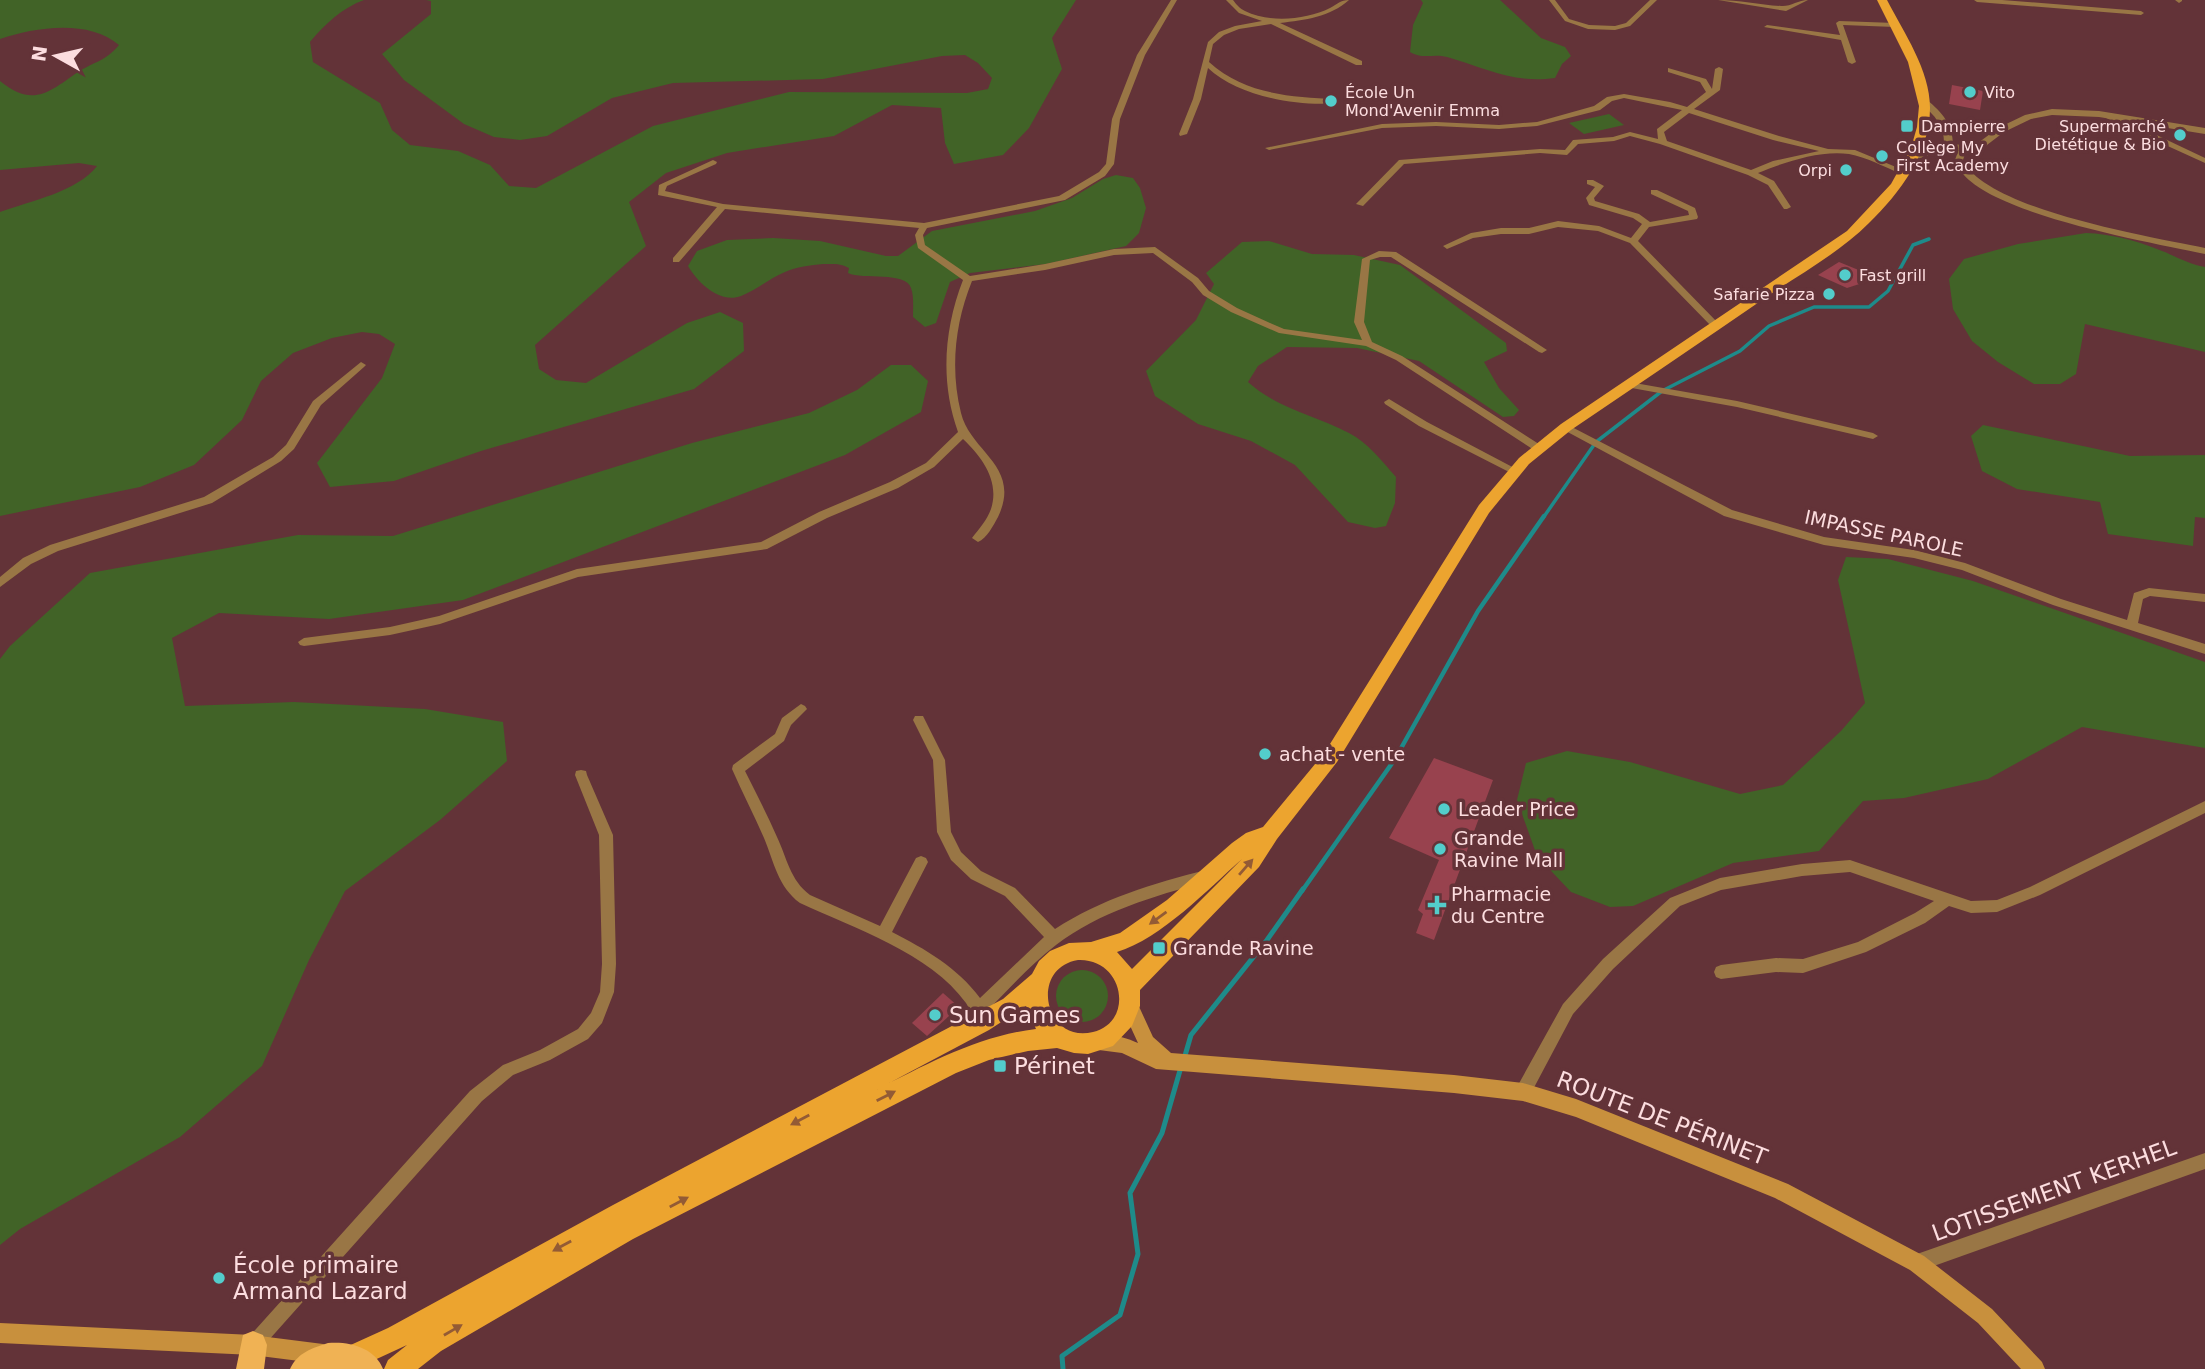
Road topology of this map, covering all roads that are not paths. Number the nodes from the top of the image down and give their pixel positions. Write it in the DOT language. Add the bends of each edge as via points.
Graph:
graph roads {
  1 [pos="1174,0"];
  2 [pos="1229,0"];
  3 [pos="1346,0"];
  4 [pos="1552,0"];
  5 [pos="1654,0"];
  6 [pos="1721,0"];
  7 [pos="1771,0"];
  8 [pos="1805,0"];
  9 [pos="1882,0"];
  10 [pos="1977,0"];
  11 [pos="1989,1"];
  12 [pos="1795,6"];
  13 [pos="2141,13"];
  14 [pos="1273,22"];
  15 [pos="1895,25"];
  16 [pos="1767,27"];
  17 [pos="1843,38"];
  18 [pos="1205,62"];
  19 [pos="1852,62"];
  20 [pos="1359,63"];
  21 [pos="1719,69"];
  22 [pos="1671,71"];
  23 [pos="1710,93"];
  24 [pos="1335,101"];
  25 [pos="1924,102"];
  26 [pos="1687,110"];
  27 [pos="2107,115"];
  28 [pos="2205,131"];
  29 [pos="1183,134"];
  30 [pos="1663,142"];
  31 [pos="1269,148"];
  32 [pos="1948,148"];
  33 [pos="1963,148"];
  34 [pos="1828,151"];
  35 [pos="1912,157"];
  36 [pos="2205,161"];
  37 [pos="713,162"];
  38 [pos="1904,172"];
  39 [pos="1751,173"];
  40 [pos="1590,182"];
  41 [pos="1654,192"];
  42 [pos="1360,204"];
  43 [pos="723,206"];
  44 [pos="1787,207"];
  45 [pos="1648,224"];
  46 [pos="924,226"];
  47 [pos="1633,241"];
  48 [pos="1447,246"];
  49 [pos="2205,251"];
  50 [pos="676,260"];
  51 [pos="968,279"];
  52 [pos="1716,326"];
  53 [pos="1368,344"];
  54 [pos="1542,350"];
  55 [pos="361,365"];
  56 [pos="1629,385"];
  57 [pos="1389,402"];
  58 [pos="1566,426"];
  59 [pos="963,433"];
  60 [pos="1873,436"];
  61 [pos="1538,448"];
  62 [pos="1515,471"];
  63 [pos="978,538"];
  64 [pos="0,583"];
  65 [pos="2205,598"];
  66 [pos="2131,627"];
  67 [pos="304,642"];
  68 [pos="2205,649"];
  69 [pos="801,709"];
  70 [pos="919,719"];
  71 [pos="581,775"];
  72 [pos="2205,807"];
  73 [pos="1270,833"];
  74 [pos="920,862"];
  75 [pos="1210,875"];
  76 [pos="1947,899"];
  77 [pos="883,935"];
  78 [pos="1054,939"];
  79 [pos="1091,951"];
  80 [pos="1721,972"];
  81 [pos="1038,981"];
  82 [pos="1130,996"];
  83 [pos="980,1016"];
  84 [pos="1059,1037"];
  85 [pos="1087,1042"];
  86 [pos="1173,1062"];
  87 [pos="1523,1092"];
  88 [pos="2205,1161"];
  89 [pos="1917,1263"];
  90 [pos="0,1333"];
  91 [pos="352,1360"];
  92 [pos="256,1361"];
  93 [pos="304,1369"];
  94 [pos="397,1369"];
  95 [pos="2035,1369"];
  1 -- 46 [label="street" via="1141,55 1116,119 1113,152 1102,174 1062,198"];
  2 -- 14 [label="street" via="1241,12"];
  3 -- 14 [label="street" via="1324,12"];
  4 -- 5 [label="street" via="1566,20 1615,28 1628,25"];
  6 -- 12 [label="street" via="1773,9"];
  7 -- 12 [label="street"];
  8 -- 12 [label="street"];
  9 -- 15 [label="main road"];
  10 -- 11 [label="street"];
  11 -- 13 [label="street"];
  14 -- 18 [label="street" via="1220,33 1210,43"];
  14 -- 20 [label="street"];
  15 -- 17 [label="street" via="1839,23"];
  15 -- 25 [label="main road"];
  16 -- 17 [label="street"];
  17 -- 19 [label="street"];
  18 -- 24 [label="street" via="1215,73 1239,85 1285,98"];
  18 -- 29 [label="street"];
  21 -- 23 [label="street" via="1716,90"];
  22 -- 23 [label="street" via="1703,81"];
  23 -- 26 [label="street"];
  25 -- 32 [label="street" via="1942,117"];
  25 -- 35 [label="main road" via="1922,133"];
  26 -- 30 [label="street" via="1660,131"];
  26 -- 31 [label="street" via="1624,96 1537,124 1382,126"];
  26 -- 34 [label="street"];
  27 -- 28 [label="street"];
  27 -- 33 [label="street" via="2052,112 2028,117 1980,146"];
  27 -- 36 [label="street"];
  30 -- 39 [label="street"];
  30 -- 42 [label="street" via="1630,134 1576,142 1567,153 1539,151 1402,162"];
  32 -- 33 [label="street"];
  32 -- 35 [label="street"];
  33 -- 49 [label="street" via="1959,160 1965,173 2005,197 2082,222"];
  34 -- 38 [label="street" via="1852,152"];
  34 -- 39 [label="street"];
  35 -- 38 [label="main road"];
  37 -- 43 [label="street" via="660,190 664,195"];
  38 -- 52 [label="main road" via="1878,209 1851,234"];
  39 -- 44 [label="street" via="1771,183"];
  40 -- 45 [label="street" via="1600,186 1590,198 1592,203"];
  41 -- 45 [label="street" via="1694,215"];
  43 -- 46 [label="street"];
  43 -- 50 [label="street"];
  45 -- 47 [label="street"];
  46 -- 51 [label="street" via="919,235 921,246"];
  47 -- 48 [label="street" via="1599,229 1558,224 1471,236"];
  47 -- 52 [label="street"];
  51 -- 53 [label="street" via="1114,252 1155,250 1206,293 1267,325"];
  51 -- 59 [label="street" via="954,325 950,378"];
  52 -- 56 [label="main road"];
  53 -- 54 [label="street" via="1359,321 1366,260 1393,254"];
  53 -- 61 [label="street" via="1409,364"];
  55 -- 64 [label="street" via="317,403 277,459 224,492 54,548 27,561"];
  56 -- 58 [label="main road"];
  56 -- 60 [label="street"];
  57 -- 62 [label="street"];
  58 -- 61 [label="main road"];
  58 -- 66 [label="street, IMPASSE PAROLE" via="1728,513 1824,541 1914,554 1965,567"];
  59 -- 63 [label="street" via="985,454 999,489 996,515"];
  59 -- 67 [label="street" via="930,465 763,546 577,573 440,620"];
  61 -- 62 [label="main road"];
  62 -- 73 [label="main road" via="1474,524 1331,757"];
  65 -- 66 [label="street" via="2149,592 2138,596"];
  66 -- 68 [label="street, IMPASSE PAROLE"];
  69 -- 77 [label="street" via="786,722 780,737 738,770 797,893"];
  70 -- 78 [label="street" via="939,760 944,832 957,856 975,876 1010,892"];
  71 -- 92 [label="street" via="606,835 609,972 597,1018 583,1034 509,1070 476,1096"];
  72 -- 76 [label="street" via="1997,906 1971,907"];
  73 -- 75 [label="main road" via="1253,839"];
  82 -- 73 [label="main road, one-way" via="1172,940 1252,861"];
  74 -- 77 [label="street"];
  75 -- 78 [label="street" via="1118,905"];
  75 -- 79 [label="main road, one-way" via="1126,940"];
  76 -- 80 [label="street" via="1861,947 1803,967 1776,965"];
  76 -- 87 [label="street" via="1850,866 1720,884 1675,902 1608,964 1568,1009"];
  77 -- 83 [label="street" via="936,964 975,1002"];
  78 -- 83 [label="street"];
  79 -- 81 [label="main road" via="1065,954 1044,970"];
  79 -- 82 [label="main road" via="1116,963"];
  81 -- 83 [label="main road" via="1011,1006"];
  81 -- 84 [label="main road" via="1039,1017"];
  82 -- 85 [label="main road" via="1125,1019 1115,1030"];
  82 -- 86 [label="main road" via="1147,1044"];
  83 -- 91 [label="main road, one-way"];
  84 -- 85 [label="main road"];
  94 -- 84 [label="main road, one-way" via="432,1342 625,1231 948,1065 994,1046"];
  85 -- 86 [label="main road, ROUTE DE PÉRINET" via="1123,1045 1156,1060"];
  86 -- 87 [label="main road, ROUTE DE PÉRINET"];
  87 -- 89 [label="main road, ROUTE DE PÉRINET" via="1576,1108 1781,1191"];
  88 -- 89 [label="street, LOTISSEMENT KERHEL"];
  89 -- 95 [label="main road, ROUTE DE PÉRINET" via="1985,1316"];
  90 -- 92 [label="main road"];
  91 -- 92 [label="main road"];
  91 -- 93 [label="highway"];
}
